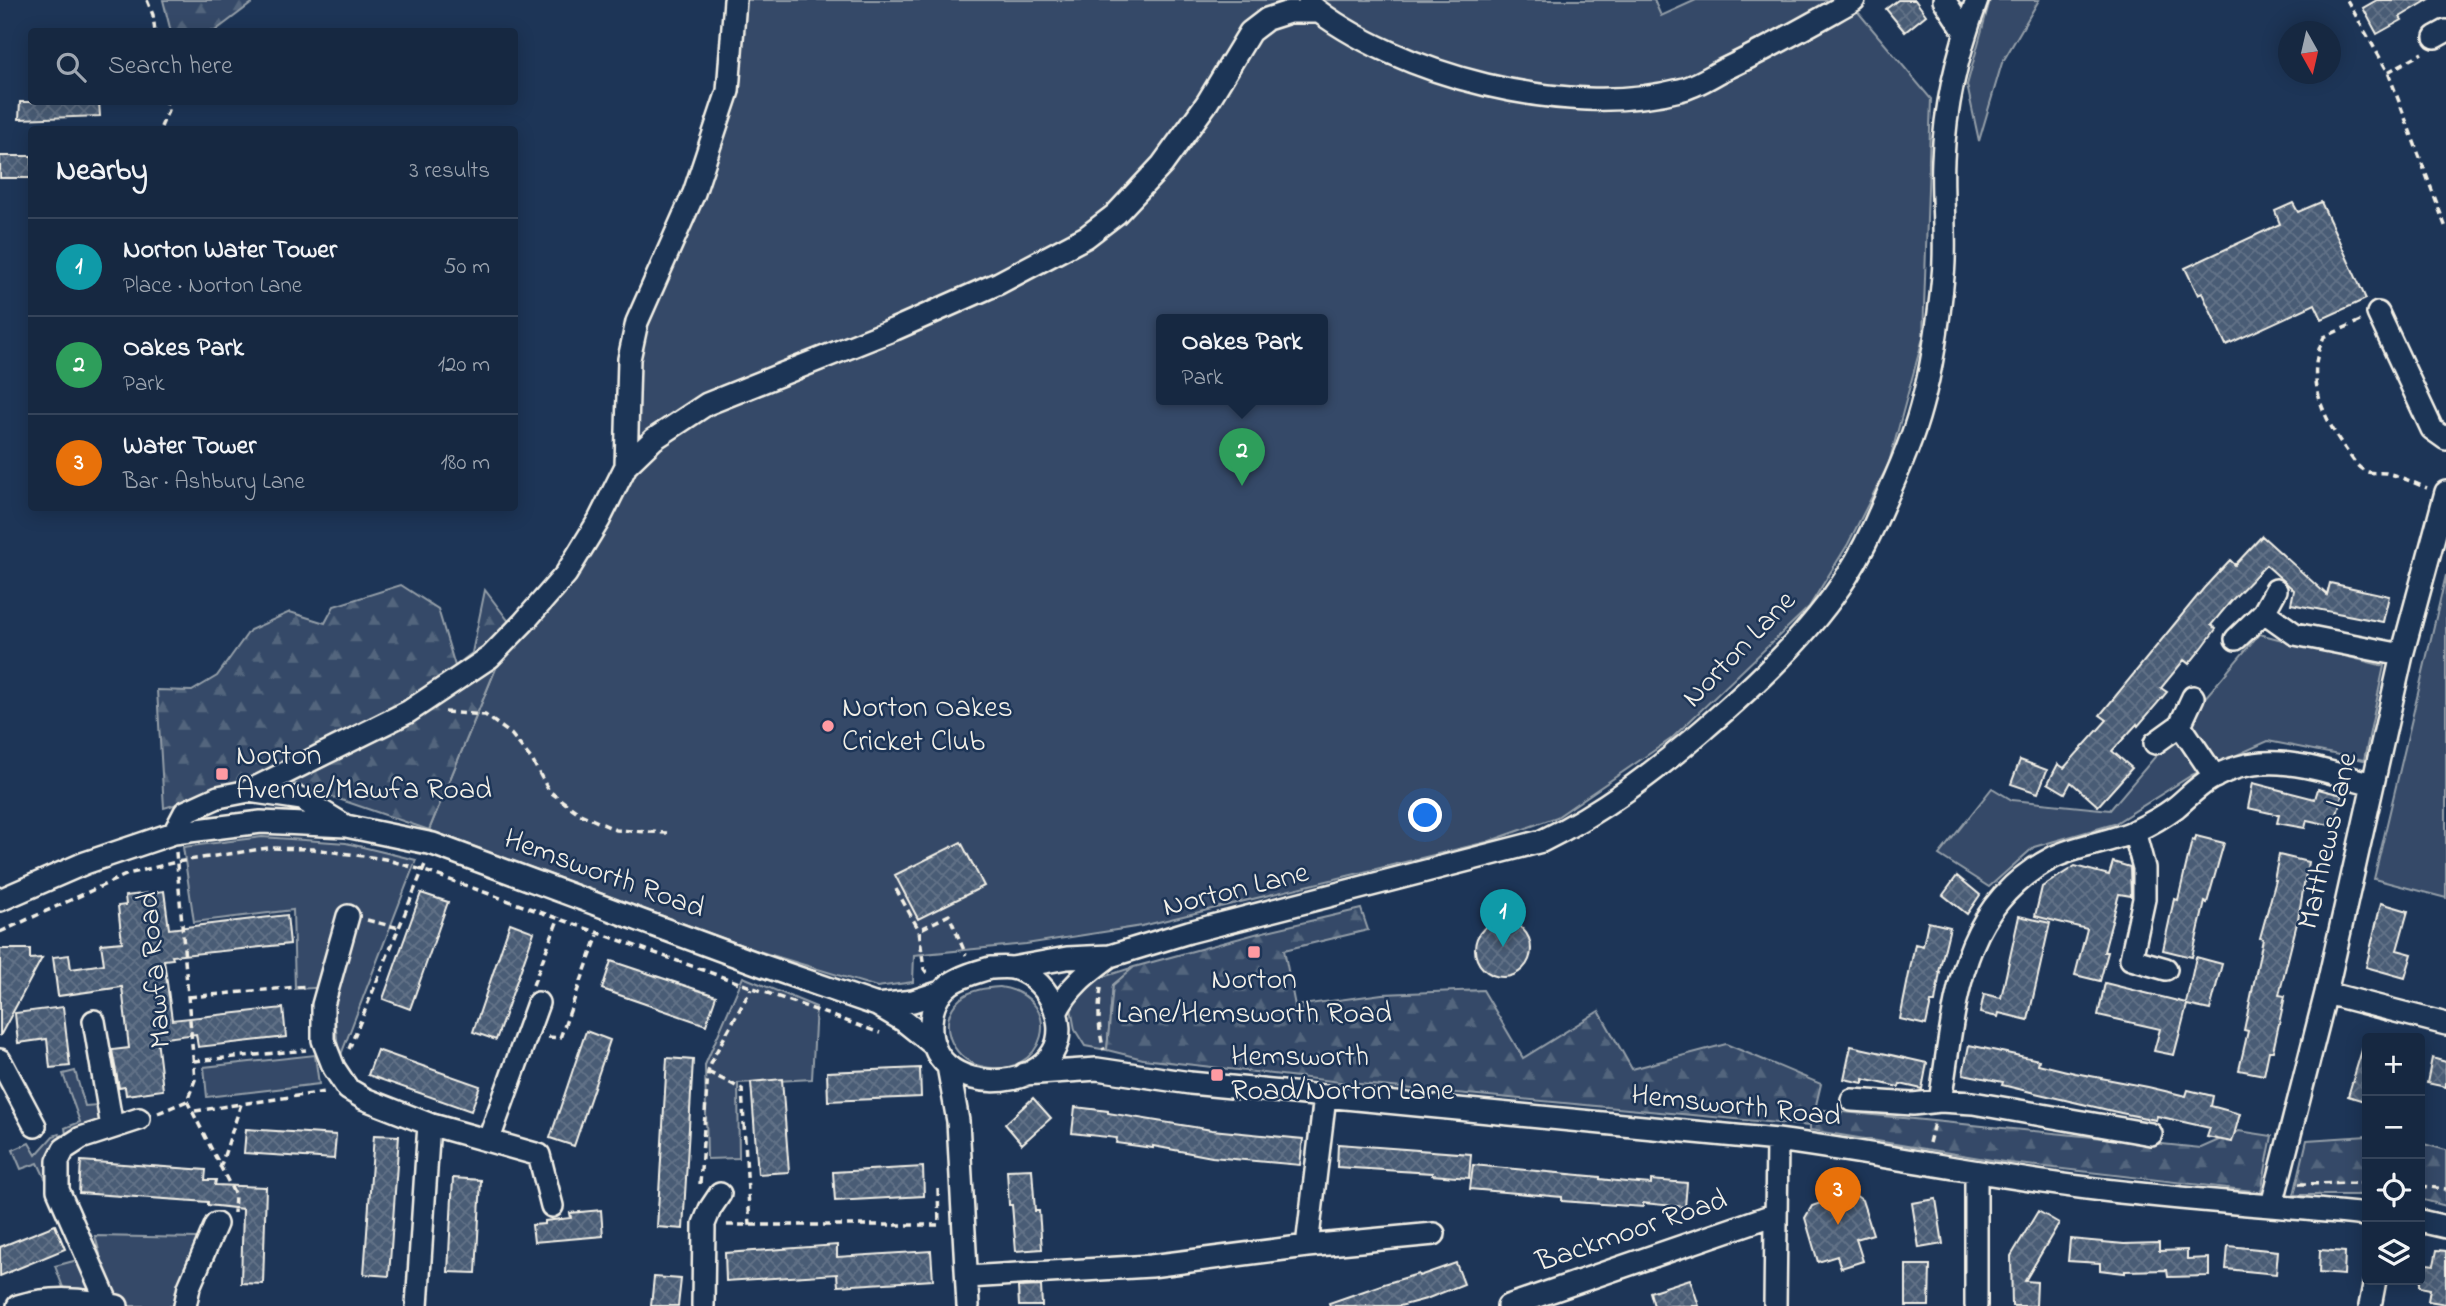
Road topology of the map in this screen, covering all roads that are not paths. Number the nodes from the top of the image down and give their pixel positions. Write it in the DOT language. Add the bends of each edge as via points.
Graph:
graph roads {
  1 [pos="735,0"];
  2 [pos="1854,0"];
  3 [pos="1944,0"];
  4 [pos="1977,0"];
  5 [pos="1311,6"];
  6 [pos="1965,32"];
  7 [pos="2378,313"];
  8 [pos="2446,439"];
  9 [pos="626,466"];
  10 [pos="2446,493"];
  11 [pos="2276,590"];
  12 [pos="2264,612"];
  13 [pos="2236,639"];
  14 [pos="2402,655"];
  15 [pos="2193,697"];
  16 [pos="2180,724"];
  17 [pos="2155,743"];
  18 [pos="2215,777"];
  19 [pos="2373,784"];
  20 [pos="249,791"];
  21 [pos="344,826"];
  22 [pos="2134,831"];
  23 [pos="174,833"];
  24 [pos="0,900"];
  25 [pos="348,916"];
  26 [pos="1110,956"];
  27 [pos="1012,968"];
  28 [pos="2166,969"];
  29 [pos="941,992"];
  30 [pos="2326,993"];
  31 [pos="538,1003"];
  32 [pos="877,1005"];
  33 [pos="94,1021"];
  34 [pos="1058,1021"];
  35 [pos="2446,1024"];
  36 [pos="934,1045"];
  37 [pos="0,1060"];
  38 [pos="948,1066"];
  39 [pos="1105,1070"];
  40 [pos="1024,1074"];
  41 [pos="995,1082"];
  42 [pos="1325,1096"];
  43 [pos="1852,1100"];
  44 [pos="1940,1101"];
  45 [pos="139,1119"];
  46 [pos="958,1121"];
  47 [pos="429,1124"];
  48 [pos="35,1126"];
  49 [pos="113,1127"];
  50 [pos="2151,1134"];
  51 [pos="489,1139"];
  52 [pos="1777,1140"];
  53 [pos="1976,1173"];
  54 [pos="720,1194"];
  55 [pos="2274,1195"];
  56 [pos="552,1206"];
  57 [pos="2362,1213"];
  58 [pos="1776,1214"];
  59 [pos="2424,1222"];
  60 [pos="216,1224"];
  61 [pos="2446,1227"];
  62 [pos="1434,1234"];
  63 [pos="1307,1246"];
  64 [pos="967,1277"];
  65 [pos="2374,1285"];
  66 [pos="112,1305"];
  67 [pos="18,1306"];
  68 [pos="185,1306"];
  69 [pos="417,1306"];
  70 [pos="703,1306"];
  71 [pos="968,1306"];
  72 [pos="1508,1306"];
  73 [pos="1775,1306"];
  74 [pos="1976,1306"];
  75 [pos="2370,1306"];
  1 -- 9 [label="street" via="725,101 694,193 637,322 629,359"];
  2 -- 5 [label="street" via="1682,90 1627,99 1550,97 1477,82 1417,64"];
  3 -- 6 [label="street"];
  4 -- 6 [label="street, Norton Lane"];
  5 -- 9 [label="street" via="1267,19 1250,32 1162,165 1116,214 1086,237 895,329 707,404 654,439"];
  6 -- 26 [label="street, Norton Lane" via="1947,116 1942,161 1944,274 1922,407 1875,525 1847,576 1805,630 1737,701 1674,756 1615,800 1542,841"];
  7 -- 8 [label="street" via="2417,412"];
  9 -- 20 [label="street" via="566,574 490,657 408,712"];
  10 -- 14 [label="street, Matthews Lane"];
  11 -- 12 [label="street"];
  12 -- 13 [label="street"];
  12 -- 14 [label="street" via="2295,634"];
  14 -- 19 [label="street, Matthews Lane"];
  15 -- 16 [label="street"];
  16 -- 17 [label="street"];
  16 -- 18 [label="street"];
  18 -- 19 [label="street" via="2257,762 2301,766"];
  18 -- 22 [label="street" via="2174,809"];
  19 -- 30 [label="street, Matthews Lane"];
  20 -- 21 [label="street" via="302,799"];
  20 -- 23 [label="street" via="218,797 185,813"];
  21 -- 23 [label="street, Hemsworth Road" via="261,822"];
  21 -- 32 [label="street, Hemsworth Road" via="433,844"];
  22 -- 28 [label="street" via="2144,868 2144,899 2131,959"];
  22 -- 44 [label="street" via="2055,856 1996,901 1981,924 1962,974"];
  23 -- 24 [label="street, Hemsworth Road" via="85,863"];
  25 -- 47 [label="street" via="323,1005 326,1048 343,1082 365,1099"];
  26 -- 27 [label="street, Norton Lane"];
  26 -- 34 [label="street, Norton Lane" via="1073,986 1062,1000"];
  27 -- 29 [label="street" via="974,973"];
  27 -- 34 [label="street" via="1041,985"];
  29 -- 32 [label="street, Hemsworth Road"];
  29 -- 36 [label="street" via="931,1024"];
  30 -- 35 [label="street"];
  30 -- 55 [label="street, Matthews Lane"];
  31 -- 51 [label="street"];
  32 -- 36 [label="street, Hemsworth Road"];
  33 -- 49 [label="street"];
  34 -- 39 [label="street" via="1076,1055"];
  34 -- 40 [label="street" via="1053,1053"];
  36 -- 38 [label="street"];
  37 -- 48 [label="street"];
  38 -- 41 [label="street" via="967,1077"];
  38 -- 46 [label="street"];
  39 -- 40 [label="street, Hemsworth Road"];
  39 -- 42 [label="street, Hemsworth Road"];
  40 -- 41 [label="street"];
  41 -- 46 [label="street" via="971,1099"];
  42 -- 52 [label="street, Hemsworth Road"];
  42 -- 63 [label="street"];
  43 -- 44 [label="street"];
  44 -- 50 [label="street"];
  45 -- 49 [label="street"];
  46 -- 64 [label="street"];
  47 -- 51 [label="street"];
  47 -- 69 [label="street"];
  49 -- 66 [label="street" via="64,1149 57,1175 58,1190"];
  51 -- 56 [label="street" via="539,1155"];
  52 -- 53 [label="street, Hemsworth Road"];
  52 -- 58 [label="street"];
  53 -- 55 [label="street, Hemsworth Road" via="2090,1189"];
  53 -- 74 [label="street"];
  54 -- 70 [label="street" via="704,1224"];
  55 -- 57 [label="street, Hemsworth Road"];
  58 -- 72 [label="street, Backmoor Road"];
  58 -- 73 [label="street" via="1781,1262"];
  59 -- 61 [label="street"];
  60 -- 68 [label="street"];
  62 -- 63 [label="street"];
  63 -- 64 [label="street" via="1151,1266"];
  64 -- 71 [label="street"];
  65 -- 75 [label="street"];
  66 -- 67 [label="street" via="73,1298"];
}
